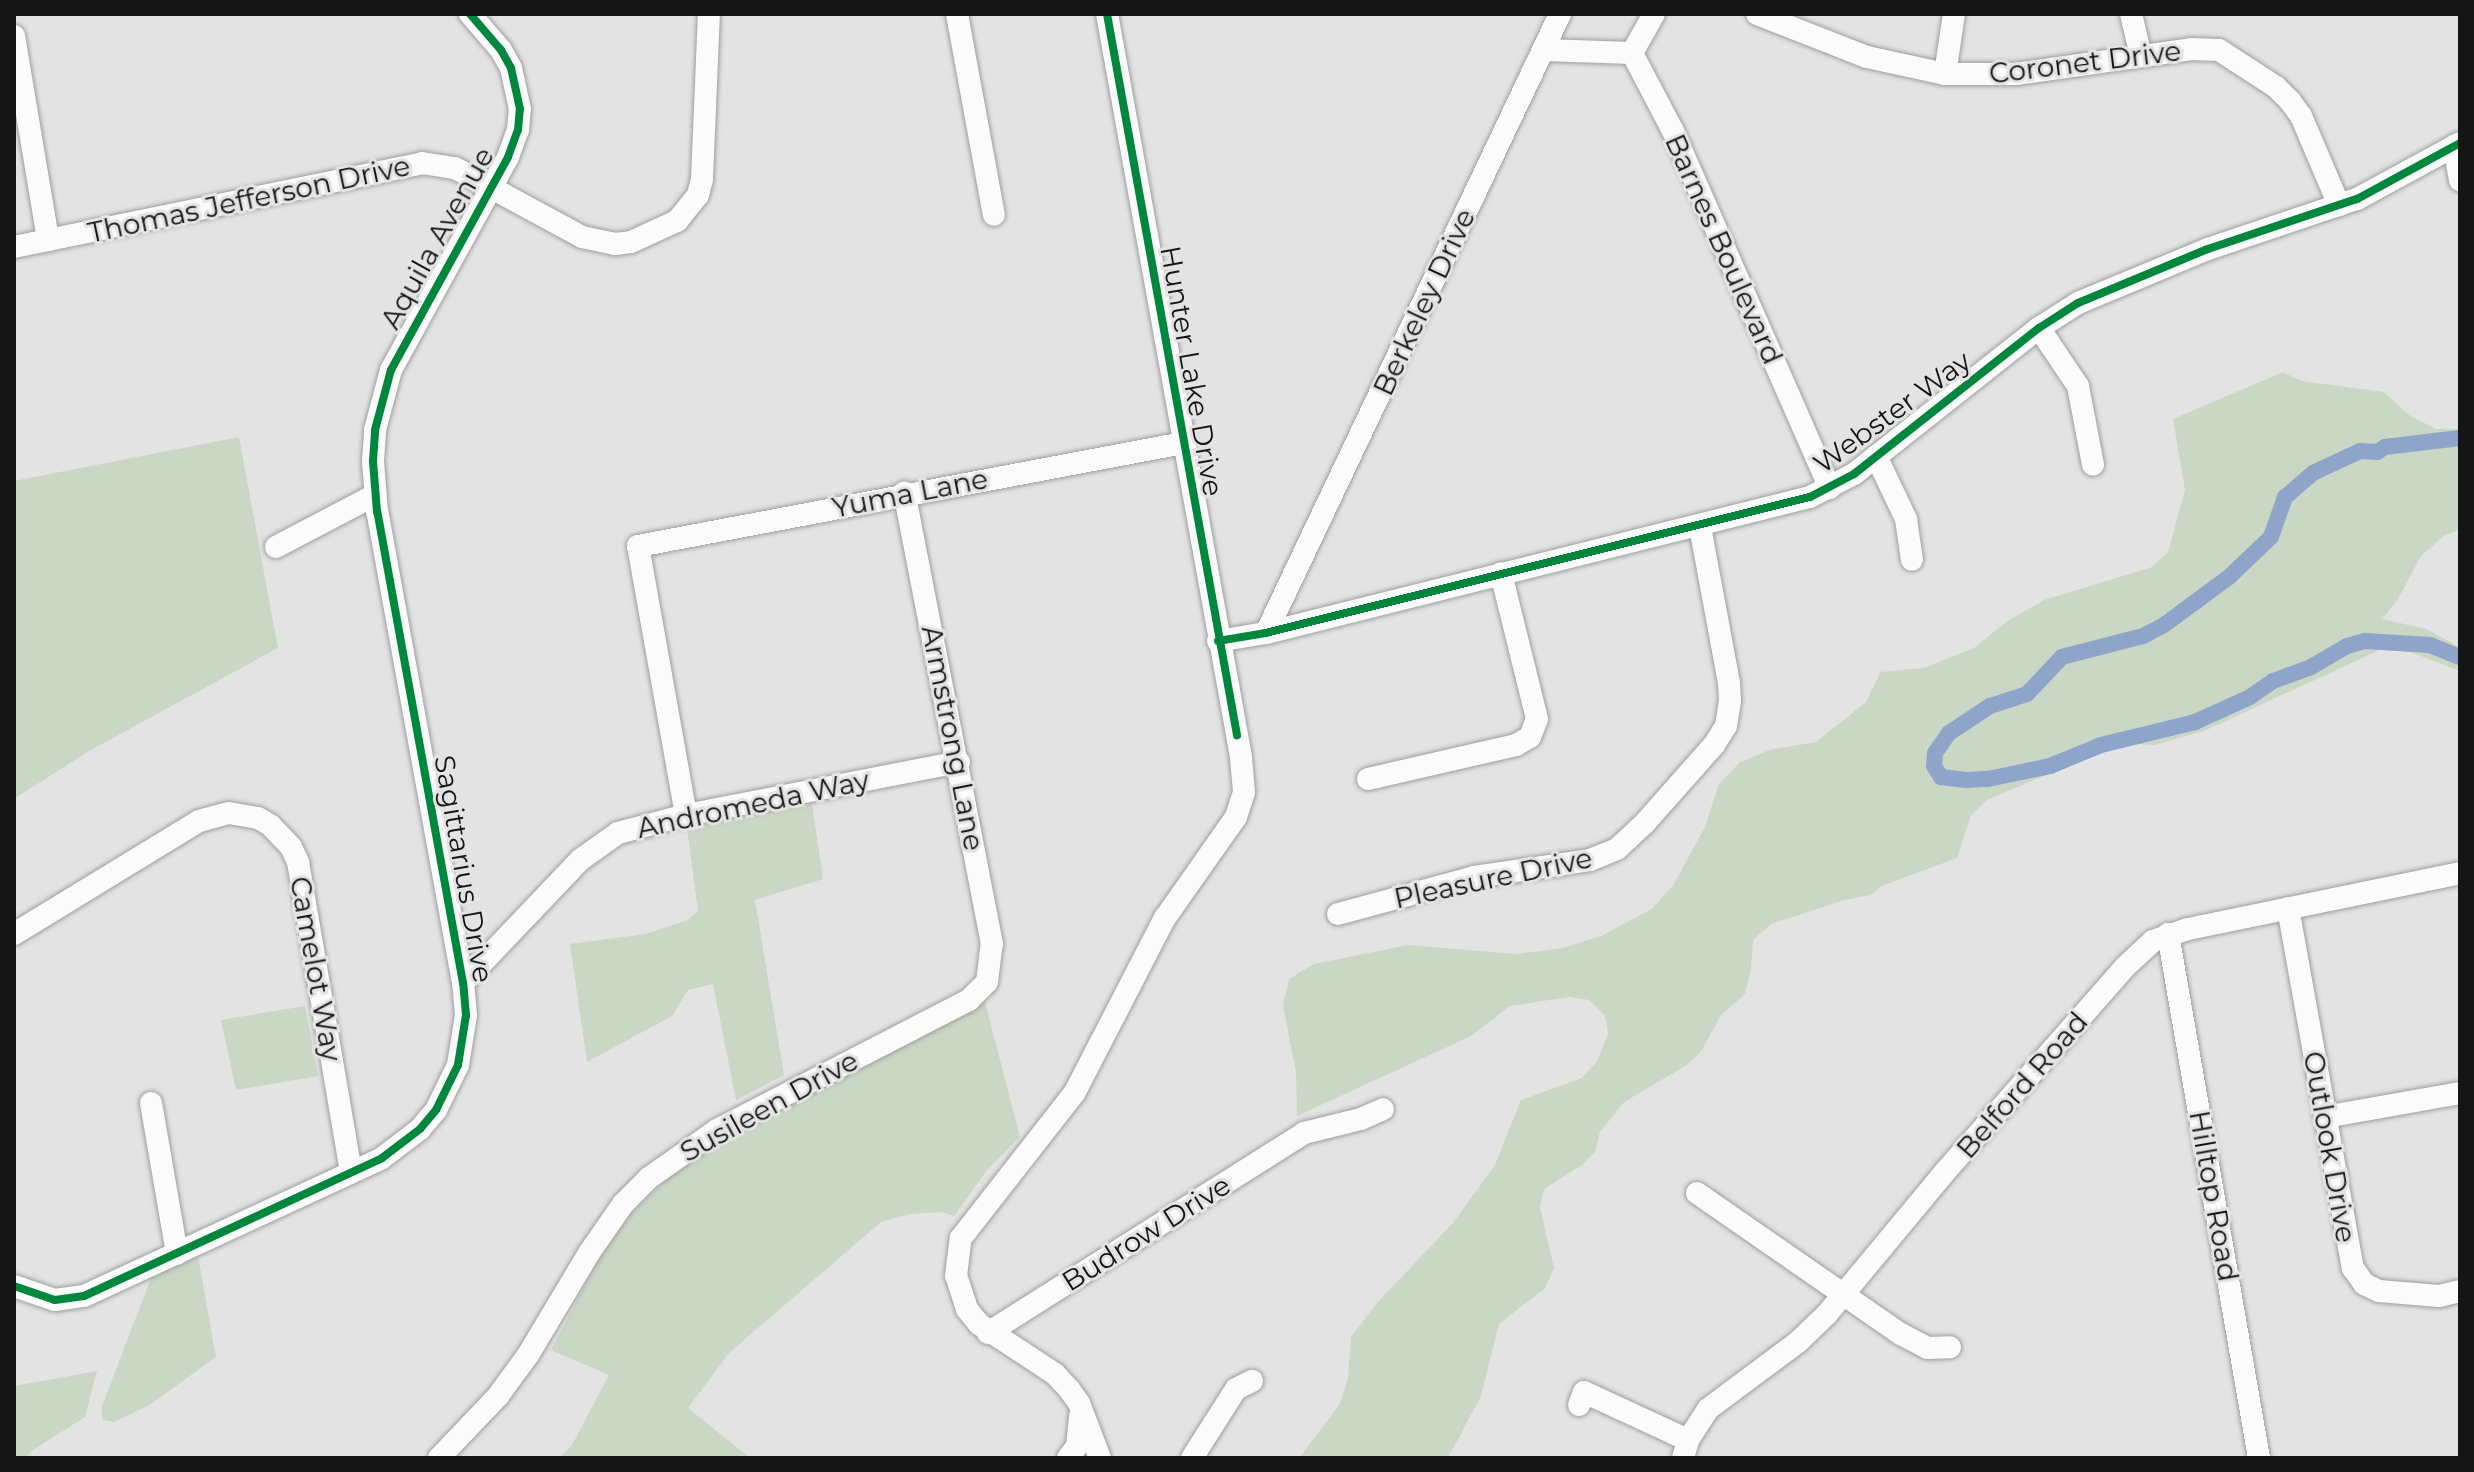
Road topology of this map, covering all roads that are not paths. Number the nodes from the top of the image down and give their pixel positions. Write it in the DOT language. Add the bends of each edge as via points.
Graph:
graph roads {
  1 [pos="470,14"];
  2 [pos="709,14"];
  3 [pos="957,14"];
  4 [pos="1107,14"];
  5 [pos="1560,14"];
  6 [pos="1654,14"];
  7 [pos="1757,14"];
  8 [pos="1954,14"];
  9 [pos="2131,14"];
  10 [pos="14,36"];
  11 [pos="1543,50"];
  12 [pos="1632,53"];
  13 [pos="2141,56"];
  14 [pos="1945,74"];
  15 [pos="2457,144"];
  16 [pos="2460,180"];
  17 [pos="491,188"];
  18 [pos="2339,205"];
  19 [pos="994,215"];
  20 [pos="48,240"];
  21 [pos="14,247"];
  22 [pos="2039,328"];
  23 [pos="1183,443"];
  24 [pos="1876,456"];
  25 [pos="2093,465"];
  26 [pos="1830,488"];
  27 [pos="904,493"];
  28 [pos="375,495"];
  29 [pos="1700,526"];
  30 [pos="276,547"];
  31 [pos="1912,560"];
  32 [pos="1501,573"];
  33 [pos="1266,633"];
  34 [pos="1218,641"];
  35 [pos="959,762"];
  36 [pos="1368,779"];
  37 [pos="686,815"];
  38 [pos="2460,873"];
  39 [pos="2288,908"];
  40 [pos="1338,914"];
  41 [pos="14,934"];
  42 [pos="2168,934"];
  43 [pos="987,982"];
  44 [pos="463,983"];
  45 [pos="2460,1093"];
  46 [pos="151,1103"];
  47 [pos="1383,1109"];
  48 [pos="2325,1117"];
  49 [pos="351,1173"];
  50 [pos="1697,1193"];
  51 [pos="177,1254"];
  52 [pos="14,1286"];
  53 [pos="2460,1291"];
  54 [pos="1843,1295"];
  55 [pos="988,1333"];
  56 [pos="1950,1347"];
  57 [pos="1252,1381"];
  58 [pos="1079,1403"];
  59 [pos="1579,1405"];
  60 [pos="1686,1449"];
  61 [pos="439,1458"];
  62 [pos="1068,1458"];
  63 [pos="1100,1458"];
  64 [pos="1192,1458"];
  65 [pos="2259,1458"];
  1 -- 17 [label="street, Aquila Avenue" via="501,50 518,88 518,130"];
  2 -- 17 [label="street, Thomas Jefferson Drive" via="702,179 689,210 677,221 631,242 597,243"];
  3 -- 19 [label="street"];
  4 -- 23 [label="street, Hunter Lake Drive"];
  5 -- 11 [label="street"];
  6 -- 12 [label="street"];
  7 -- 14 [label="street, Coronet Drive" via="1867,57"];
  8 -- 14 [label="street"];
  9 -- 13 [label="street"];
  10 -- 20 [label="street"];
  11 -- 12 [label="street"];
  11 -- 33 [label="street, Berkeley Drive"];
  12 -- 26 [label="street, Barnes Boulevard" via="1673,131"];
  13 -- 14 [label="street, Coronet Drive" via="2016,74"];
  13 -- 18 [label="street, Coronet Drive" via="2219,50 2276,87 2301,116"];
  15 -- 16 [label="street"];
  15 -- 18 [label="street, Webster Way"];
  17 -- 20 [label="street, Thomas Jefferson Drive" via="455,168 422,163"];
  17 -- 28 [label="street, Aquila Avenue" via="391,370 375,430"];
  18 -- 22 [label="street, Webster Way" via="2208,249 2078,303"];
  20 -- 21 [label="street, Thomas Jefferson Drive"];
  22 -- 24 [label="street, Webster Way"];
  22 -- 25 [label="street" via="2078,386"];
  23 -- 27 [label="street, Yuma Lane"];
  23 -- 34 [label="street, Hunter Lake Drive"];
  24 -- 26 [label="street, Webster Way"];
  24 -- 31 [label="street" via="1906,519"];
  26 -- 29 [label="street, Webster Way"];
  27 -- 35 [label="street, Armstrong Lane"];
  27 -- 37 [label="street, Yuma Lane" via="638,546"];
  28 -- 30 [label="street"];
  28 -- 44 [label="street, Sagittarius Drive"];
  29 -- 32 [label="street, Webster Way"];
  29 -- 40 [label="street, Pleasure Drive" via="1729,683 1726,726 1644,824 1617,849 1590,860 1474,877"];
  32 -- 33 [label="street, Webster Way"];
  32 -- 36 [label="street" via="1537,719 1530,737 1516,745"];
  33 -- 34 [label="street, Webster Way"];
  34 -- 55 [label="street, Hunter Lake Drive" via="1241,757 1241,803 1165,918 1075,1092 961,1238 960,1293"];
  35 -- 37 [label="street, Andromeda Way"];
  35 -- 43 [label="street, Armstrong Lane" via="992,944"];
  37 -- 44 [label="street, Andromeda Way" via="639,825 597,846"];
  38 -- 39 [label="street, Belford Road"];
  39 -- 42 [label="street, Belford Road"];
  39 -- 48 [label="street, Outlook Drive"];
  41 -- 49 [label="street, Camelot Way" via="199,821 229,813 270,825 298,862"];
  42 -- 54 [label="street, Belford Road" via="2125,967"];
  42 -- 65 [label="street, Hilltop Road"];
  43 -- 61 [label="street, Susileen Drive" via="969,1000 717,1130 649,1178 623,1204 589,1253 498,1396"];
  44 -- 49 [label="street, Sagittarius Drive" via="464,1040 448,1089 428,1119 400,1146"];
  45 -- 48 [label="street"];
  46 -- 51 [label="street"];
  47 -- 55 [label="street, Budrow Drive" via="1304,1133"];
  48 -- 53 [label="street, Outlook Drive" via="2357,1277 2379,1291 2439,1296"];
  49 -- 51 [label="street, Sagittarius Drive"];
  50 -- 54 [label="street"];
  51 -- 52 [label="street, Sagittarius Drive" via="70,1299 40,1297"];
  54 -- 56 [label="street" via="1916,1342 1936,1349"];
  54 -- 60 [label="street, Belford Road" via="1798,1342 1708,1409"];
  55 -- 58 [label="street, Hunter Lake Drive" via="1055,1374"];
  57 -- 64 [label="street" via="1236,1389"];
  58 -- 62 [label="street" via="1077,1446"];
  58 -- 63 [label="street, Hunter Lake Drive"];
  59 -- 60 [label="street" via="1584,1392"];
}
